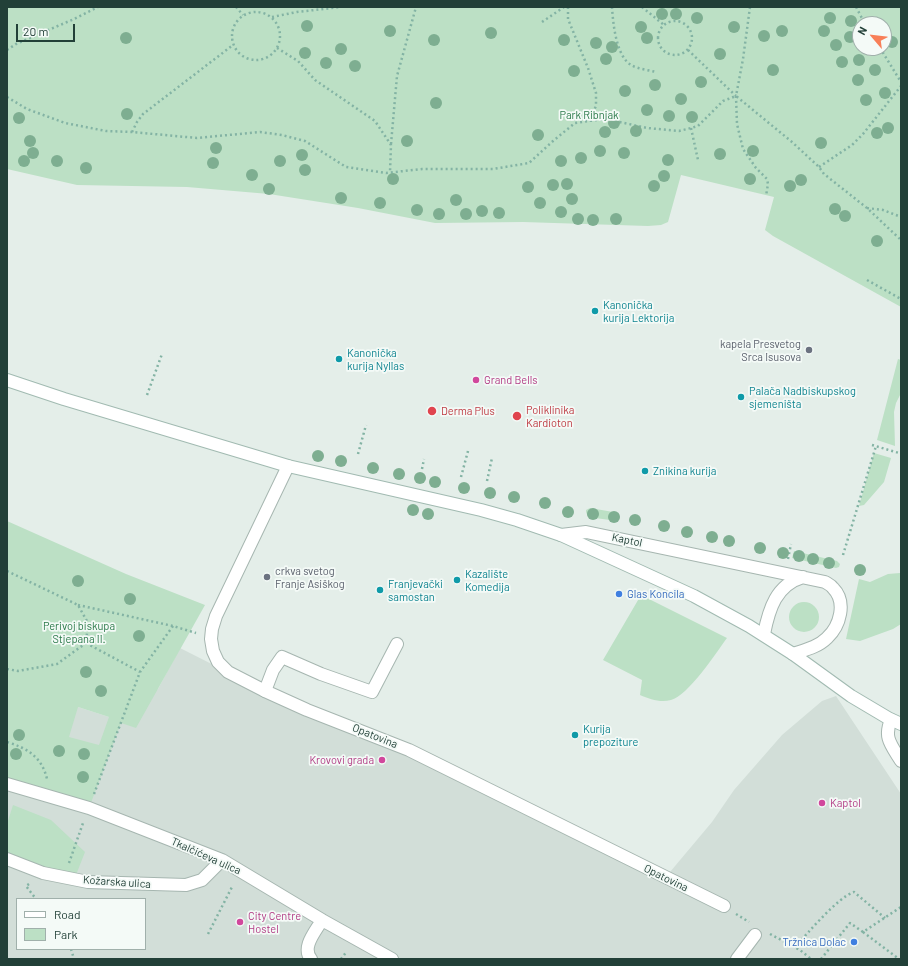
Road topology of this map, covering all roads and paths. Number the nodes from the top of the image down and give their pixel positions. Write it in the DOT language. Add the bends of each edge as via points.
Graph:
graph roads {
  1 [pos="98,7"];
  2 [pos="236,7"];
  3 [pos="341,7"];
  4 [pos="416,7"];
  5 [pos="564,7"];
  6 [pos="568,7"];
  7 [pos="612,7"];
  8 [pos="642,7"];
  9 [pos="750,7"];
  10 [pos="856,7"];
  11 [pos="243,15"];
  12 [pos="861,16"];
  13 [pos="271,17"];
  14 [pos="542,22"];
  15 [pos="664,24"];
  16 [pos="233,45"];
  17 [pos="277,48"];
  18 [pos="7,50"];
  19 [pos="688,50"];
  20 [pos="885,56"];
  21 [pos="656,72"];
  22 [pos="901,82"];
  23 [pos="901,86"];
  24 [pos="736,96"];
  25 [pos="7,97"];
  26 [pos="589,121"];
  27 [pos="691,128"];
  28 [pos="132,132"];
  29 [pos="391,145"];
  30 [pos="698,160"];
  31 [pos="819,167"];
  32 [pos="390,172"];
  33 [pos="766,196"];
  34 [pos="867,208"];
  35 [pos="901,217"];
  36 [pos="901,240"];
  37 [pos="867,280"];
  38 [pos="901,300"];
  39 [pos="162,354"];
  40 [pos="7,380"];
  41 [pos="147,395"];
  42 [pos="366,425"];
  43 [pos="872,445"];
  44 [pos="876,446"];
  45 [pos="468,451"];
  46 [pos="899,453"];
  47 [pos="358,454"];
  48 [pos="492,458"];
  49 [pos="424,459"];
  50 [pos="288,466"];
  51 [pos="422,469"];
  52 [pos="461,477"];
  53 [pos="487,481"];
  54 [pos="561,535"];
  55 [pos="791,544"];
  56 [pos="843,555"];
  57 [pos="787,562"];
  58 [pos="7,571"];
  59 [pos="803,577"];
  60 [pos="78,605"];
  61 [pos="173,626"];
  62 [pos="764,634"];
  63 [pos="211,640"];
  64 [pos="86,643"];
  65 [pos="397,644"];
  66 [pos="793,654"];
  67 [pos="7,669"];
  68 [pos="140,672"];
  69 [pos="265,691"];
  70 [pos="896,722"];
  71 [pos="7,742"];
  72 [pos="901,761"];
  73 [pos="7,784"];
  74 [pos="48,796"];
  75 [pos="89,808"];
  76 [pos="7,859"];
  77 [pos="222,860"];
  78 [pos="241,870"];
  79 [pos="64,877"];
  80 [pos="724,906"];
  81 [pos="901,908"];
  82 [pos="885,918"];
  83 [pos="322,920"];
  84 [pos="863,932"];
  85 [pos="208,934"];
  86 [pos="756,935"];
  87 [pos="795,947"];
  88 [pos="800,950"];
  89 [pos="347,951"];
  90 [pos="311,959"];
  91 [pos="342,959"];
  92 [pos="392,959"];
  93 [pos="737,959"];
  94 [pos="811,959"];
  95 [pos="821,959"];
  96 [pos="898,959"];
  1 -- 18 [label="path"];
  2 -- 11 [label="path"];
  3 -- 13 [label="path"];
  4 -- 29 [label="path" via="397,76"];
  5 -- 14 [label="path"];
  6 -- 26 [label="path" via="568,19 596,94 596,106"];
  7 -- 21 [label="path" via="613,23 624,58 632,66"];
  8 -- 15 [label="path"];
  9 -- 24 [label="path"];
  10 -- 12 [label="path"];
  11 -- 13 [label="path" via="258,12"];
  11 -- 16 [label="path" via="234,27"];
  13 -- 17 [label="path" via="279,28 280,42"];
  15 -- 19 [label="path" via="674,21 688,26 692,41"];
  15 -- 19 [label="path" via="658,40 662,50 667,54 678,55"];
  16 -- 17 [label="path" via="241,55 257,60 272,55"];
  16 -- 28 [label="path" via="143,114"];
  17 -- 29 [label="path" via="298,61 315,80 375,121"];
  19 -- 24 [label="path"];
  20 -- 22 [label="path"];
  23 -- 31 [label="path" via="863,134"];
  24 -- 27 [label="path" via="723,101 698,126"];
  24 -- 31 [label="path"];
  24 -- 33 [label="path" via="737,124 743,149 767,179"];
  25 -- 28 [label="path" via="27,109 65,124 106,131"];
  26 -- 27 [label="path" via="606,119 647,128 679,131"];
  26 -- 32 [label="path" via="575,123 529,163 493,169 422,169"];
  27 -- 30 [label="path"];
  28 -- 32 [label="path" via="197,138 260,132 305,141 346,167"];
  29 -- 32 [label="path"];
  31 -- 34 [label="path" via="824,174"];
  34 -- 35 [label="path" via="883,210"];
  34 -- 36 [label="path"];
  37 -- 38 [label="path"];
  39 -- 41 [label="path"];
  40 -- 50 [label="street"];
  42 -- 47 [label="path"];
  43 -- 44 [label="path"];
  44 -- 46 [label="path"];
  44 -- 56 [label="path"];
  45 -- 52 [label="path"];
  48 -- 53 [label="path"];
  49 -- 51 [label="path"];
  50 -- 54 [label="street" via="480,510"];
  50 -- 63 [label="street, Opatovina" via="220,605"];
  54 -- 59 [label="street, Kaptol" via="586,532"];
  54 -- 62 [label="street" via="694,596"];
  55 -- 57 [label="path"];
  58 -- 60 [label="path"];
  59 -- 62 [label="street" via="788,584 777,596 768,614"];
  59 -- 66 [label="street, Kaptol" via="825,582 833,588 840,601 841,614 828,638 815,647"];
  60 -- 61 [label="path"];
  60 -- 64 [label="path" via="88,623"];
  61 -- 63 [label="path"];
  61 -- 68 [label="path"];
  62 -- 66 [label="street"];
  63 -- 69 [label="street, Opatovina" via="218,662 228,672"];
  64 -- 67 [label="path" via="57,664 18,671"];
  64 -- 68 [label="path"];
  65 -- 69 [label="street" via="372,692 282,657 273,670"];
  66 -- 70 [label="street" via="851,696"];
  68 -- 75 [label="path"];
  69 -- 80 [label="street, Opatovina" via="409,750"];
  70 -- 72 [label="street" via="888,728 887,735"];
  71 -- 74 [label="path" via="27,750 40,760 46,777"];
  73 -- 74 [label="street, Tkalčićeva ulica"];
  74 -- 75 [label="street, Tkalčićeva ulica"];
  75 -- 77 [label="street, Tkalčićeva ulica"];
  75 -- 79 [label="path"];
  76 -- 79 [label="street, Kožarska ulica" via="43,873"];
  77 -- 78 [label="street, Tkalčićeva ulica"];
  77 -- 79 [label="street, Kožarska ulica" via="202,880 186,885 88,882"];
  78 -- 83 [label="street, Tkalčićeva ulica"];
  78 -- 85 [label="path"];
  81 -- 82 [label="path"];
  82 -- 84 [label="path"];
  82 -- 87 [label="path" via="854,892 848,894 824,915"];
  83 -- 90 [label="street" via="307,947"];
  83 -- 92 [label="street, Tkalčićeva ulica"];
  84 -- 95 [label="path" via="850,923"];
  84 -- 96 [label="path"];
  86 -- 93 [label="street"];
  88 -- 94 [label="path"];
  89 -- 91 [label="path"];
}
